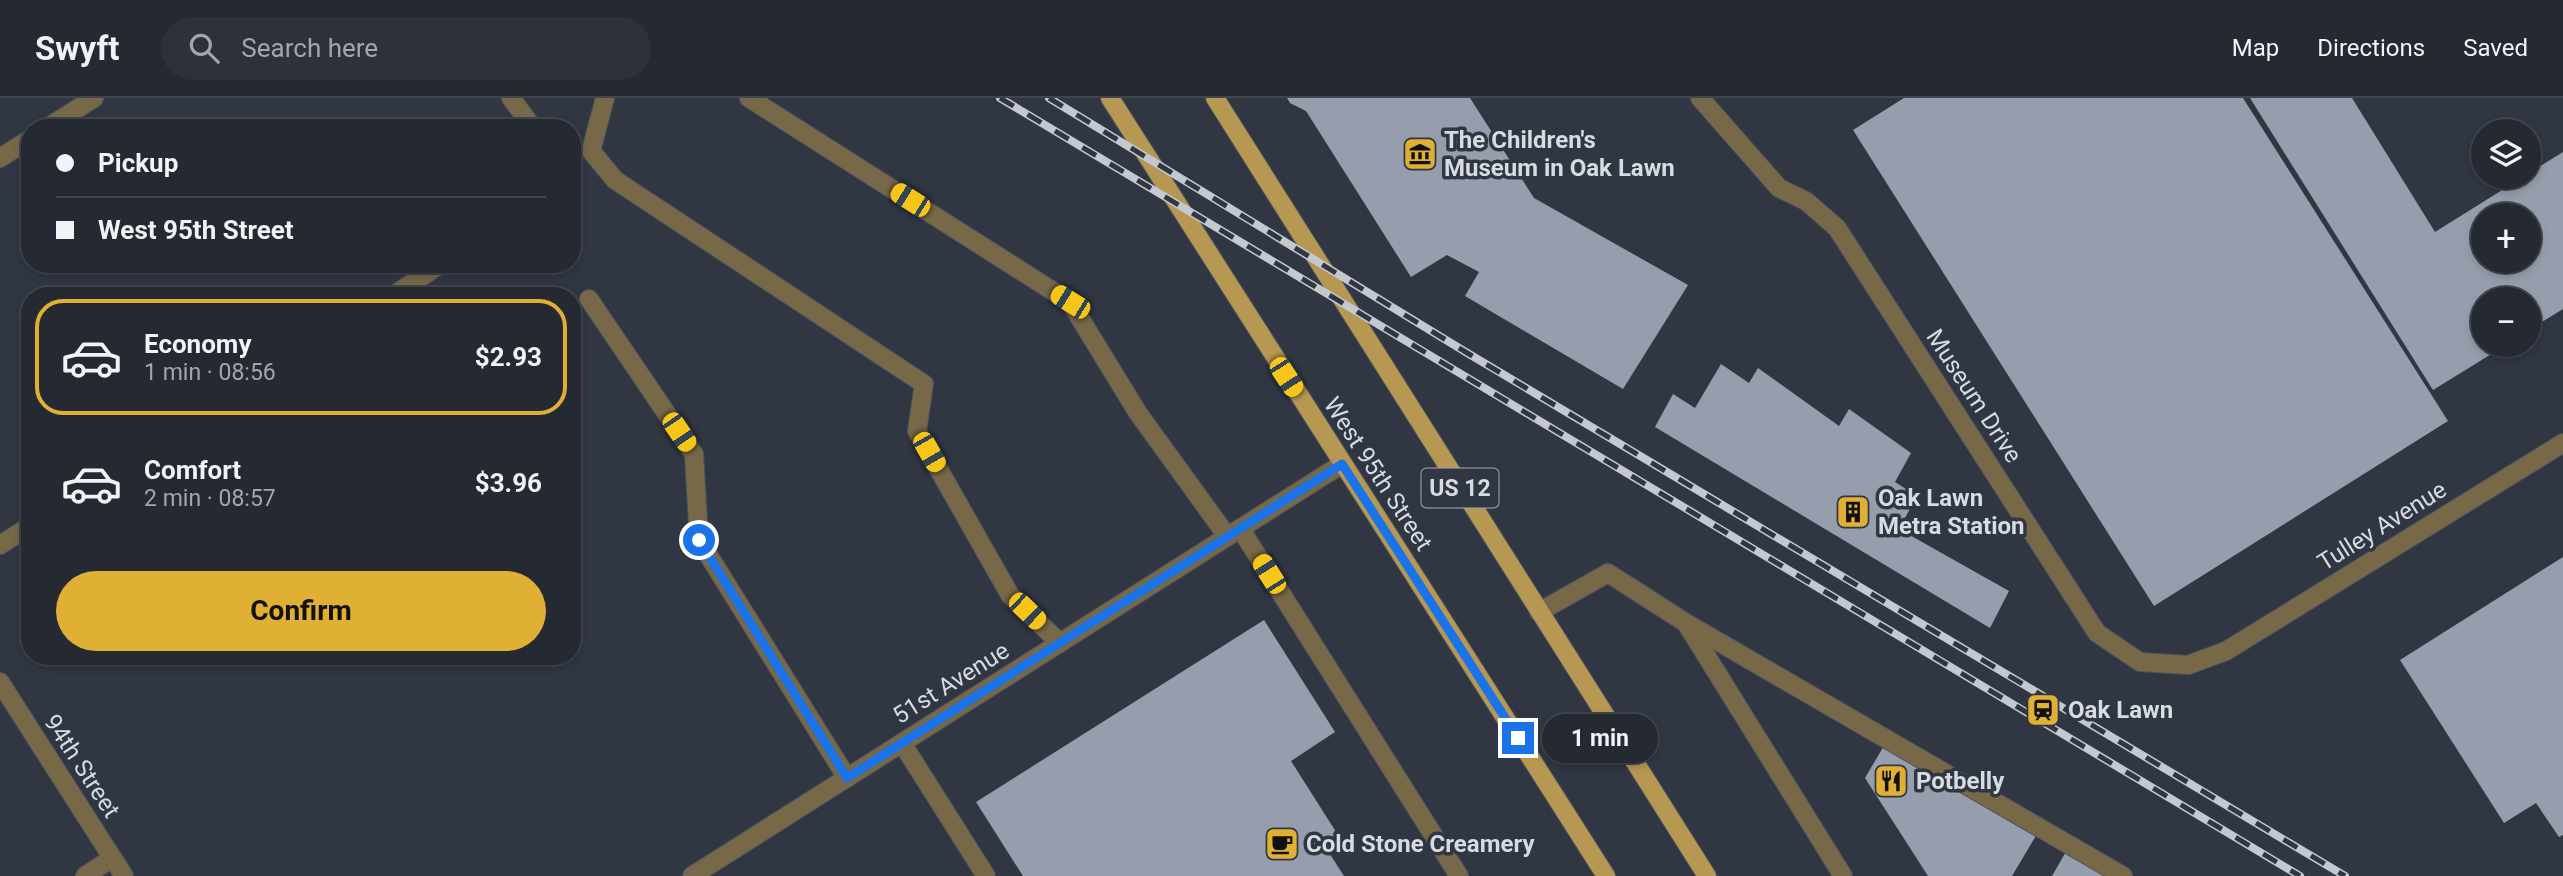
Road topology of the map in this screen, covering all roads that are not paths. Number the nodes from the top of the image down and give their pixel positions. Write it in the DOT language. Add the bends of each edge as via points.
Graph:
graph roads {
  1 [pos="94,98"];
  2 [pos="511,98"];
  3 [pos="605,98"];
  4 [pos="749,98"];
  5 [pos="1110,98"];
  6 [pos="1215,98"];
  7 [pos="1700,98"];
  8 [pos="61,119"];
  9 [pos="526,119"];
  10 [pos="21,145"];
  11 [pos="0,158"];
  12 [pos="427,273"];
  13 [pos="406,287"];
  14 [pos="589,299"];
  15 [pos="2563,443"];
  16 [pos="1342,464"];
  17 [pos="21,532"];
  18 [pos="1233,532"];
  19 [pos="0,545"];
  20 [pos="1539,612"];
  21 [pos="1686,622"];
  22 [pos="1060,642"];
  23 [pos="2226,651"];
  24 [pos="0,682"];
  25 [pos="902,743"];
  26 [pos="847,778"];
  27 [pos="112,858"];
  28 [pos="85,876"];
  29 [pos="124,876"];
  30 [pos="692,876"];
  31 [pos="986,876"];
  32 [pos="1459,876"];
  33 [pos="1606,876"];
  34 [pos="1707,876"];
  35 [pos="1843,876"];
  36 [pos="2123,876"];
  1 -- 8 [label="street"];
  2 -- 9 [label="street"];
  3 -- 22 [label="street" via="591,151 615,180 924,384 916,430 1010,594"];
  4 -- 18 [label="street" via="1070,302 1139,413"];
  5 -- 16 [label="main road, West 95th Street"];
  6 -- 20 [label="main road, US 12"];
  7 -- 23 [label="street, Museum Drive" via="1779,188 1806,201 1837,228 2097,633 2140,662 2188,665"];
  10 -- 11 [label="street"];
  12 -- 13 [label="street"];
  14 -- 26 [label="street" via="694,454 699,540"];
  15 -- 23 [label="street, Tulley Avenue"];
  16 -- 18 [label="street, 51st Avenue"];
  16 -- 33 [label="main road, West 95th Street"];
  17 -- 19 [label="street"];
  18 -- 22 [label="street, 51st Avenue"];
  18 -- 32 [label="street"];
  20 -- 21 [label="street" via="1608,573"];
  20 -- 34 [label="main road, US 12"];
  21 -- 35 [label="street"];
  21 -- 36 [label="street"];
  22 -- 25 [label="street, 51st Avenue"];
  24 -- 27 [label="street, 94th Street"];
  25 -- 26 [label="street, 51st Avenue"];
  25 -- 31 [label="street"];
  26 -- 30 [label="street, 51st Avenue"];
  27 -- 28 [label="street"];
  27 -- 29 [label="street, 94th Street"];
}
